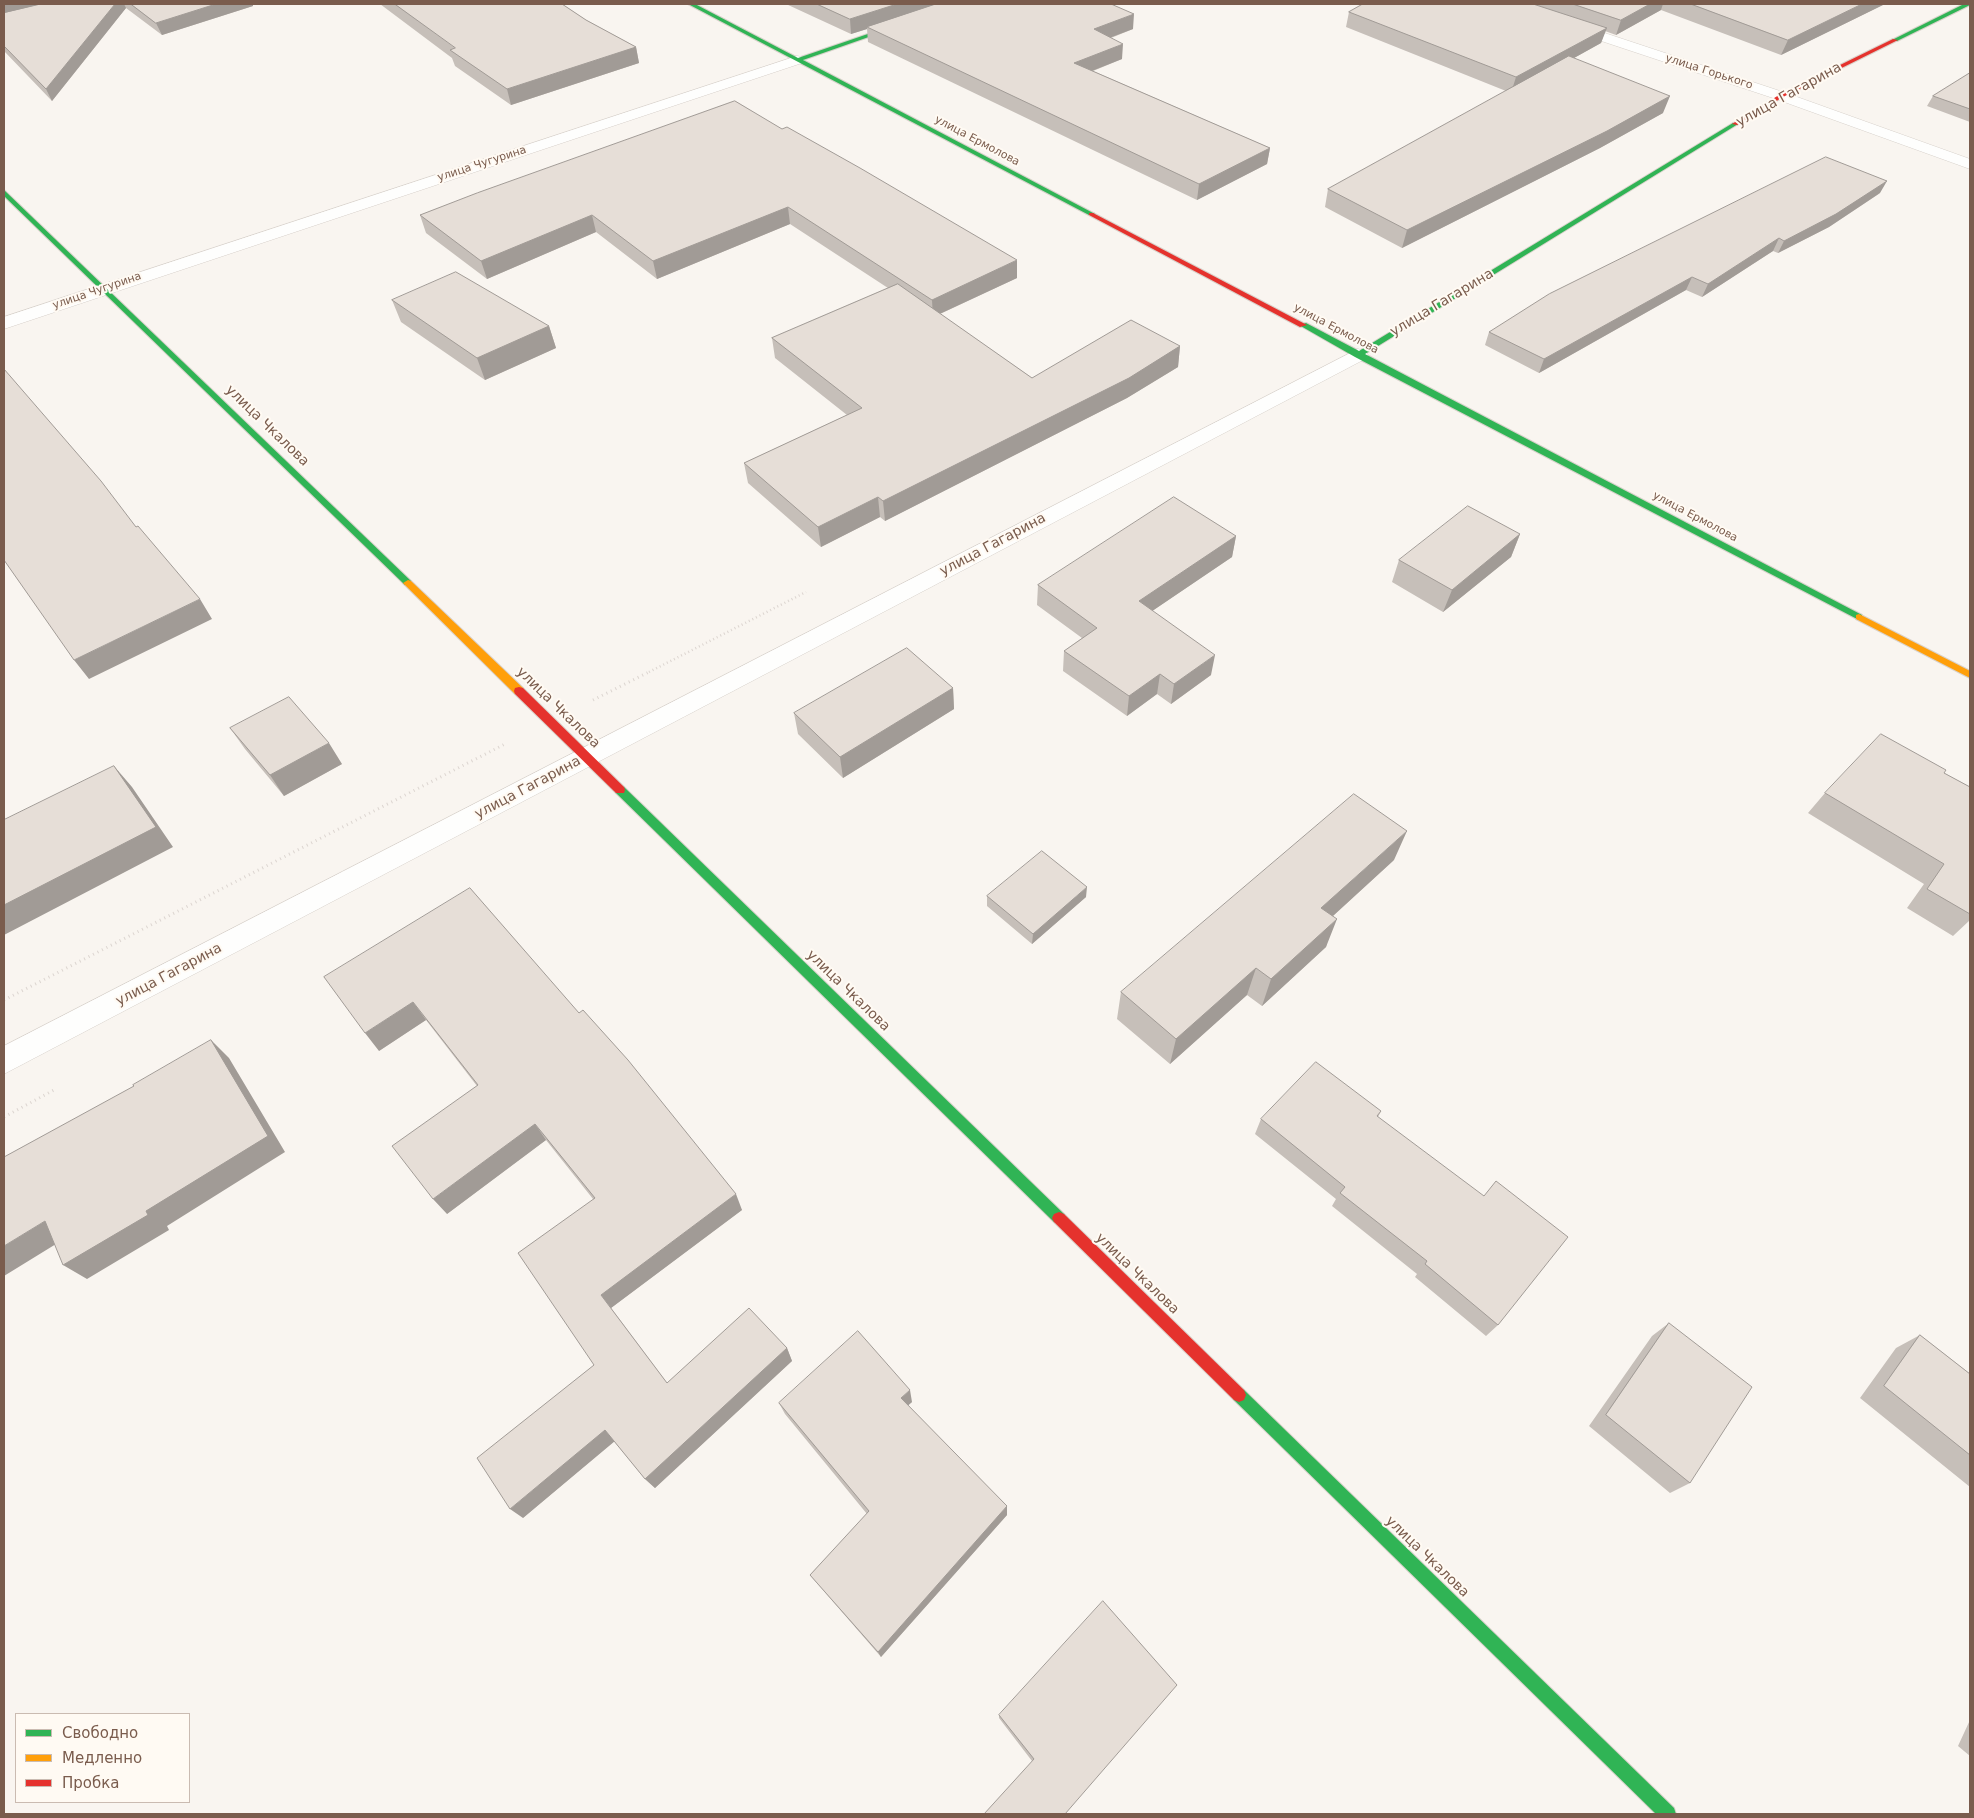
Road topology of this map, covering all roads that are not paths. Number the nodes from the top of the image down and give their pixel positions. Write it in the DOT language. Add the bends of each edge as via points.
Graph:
graph roads {
  1 [pos="691,4"];
  2 [pos="960,4"];
  3 [pos="1504,4"];
  4 [pos="1968,4"];
  5 [pos="796,60"];
  6 [pos="1781,96"];
  7 [pos="1970,164"];
  8 [pos="4,192"];
  9 [pos="104,289"];
  10 [pos="4,323"];
  11 [pos="1358,355"];
  12 [pos="1970,675"];
  13 [pos="587,757"];
  14 [pos="4,1061"];
  15 [pos="1668,1814"];
  1 -- 5 [label="street, улица Ермолова"];
  2 -- 5 [label="street, улица Чугурина"];
  3 -- 6 [label="street, улица Горького"];
  4 -- 6 [label="street, улица Гагарина"];
  5 -- 9 [label="street, улица Чугурина"];
  5 -- 11 [label="street, улица Ермолова"];
  6 -- 7 [label="street, улица Горького"];
  6 -- 11 [label="street, улица Гагарина"];
  8 -- 9 [label="street, улица Чкалова"];
  9 -- 10 [label="street, улица Чугурина"];
  9 -- 13 [label="street, улица Чкалова"];
  11 -- 12 [label="street, улица Ермолова"];
  11 -- 13 [label="street, улица Гагарина"];
  13 -- 14 [label="street, улица Гагарина"];
  13 -- 15 [label="street, улица Чкалова"];
}
